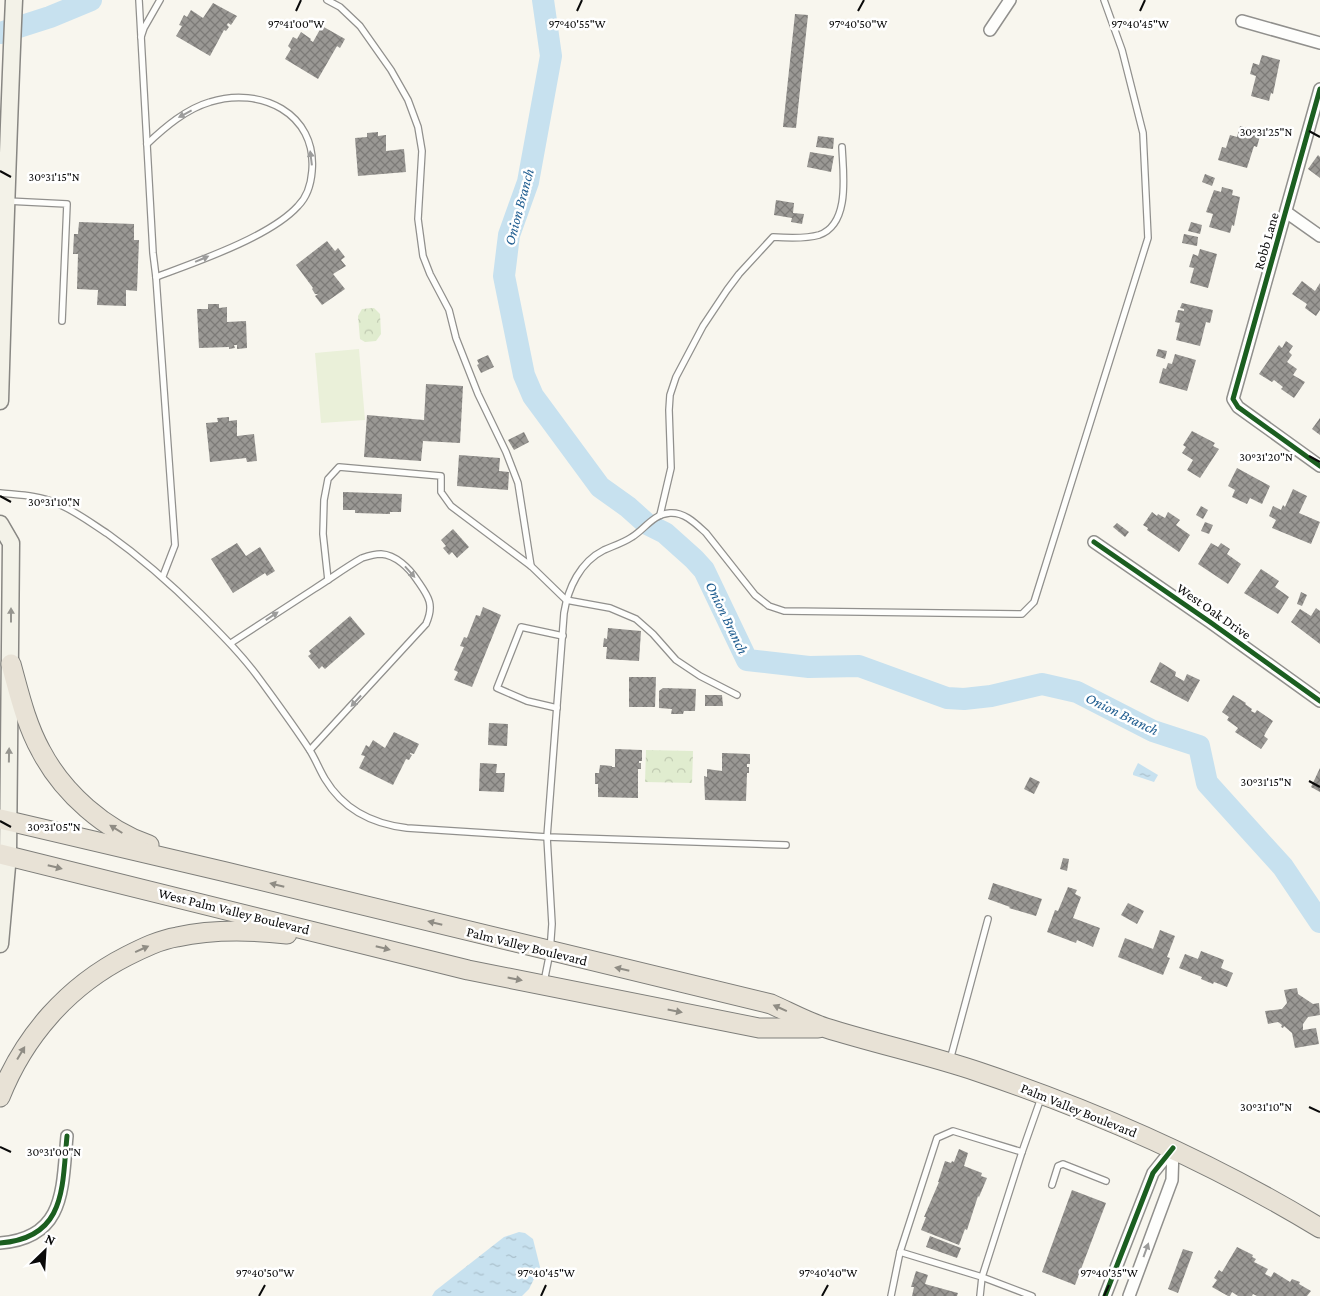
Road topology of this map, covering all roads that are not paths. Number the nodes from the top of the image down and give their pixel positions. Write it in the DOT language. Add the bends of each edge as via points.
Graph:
graph roads {
  1 [pos="14,0"];
  2 [pos="138,0"];
  3 [pos="160,0"];
  4 [pos="327,0"];
  5 [pos="1010,0"];
  6 [pos="1104,0"];
  7 [pos="1242,21"];
  8 [pos="990,30"];
  9 [pos="140,42"];
  10 [pos="1320,43"];
  11 [pos="1320,89"];
  12 [pos="4,124"];
  13 [pos="147,144"];
  14 [pos="842,147"];
  15 [pos="2,200"];
  16 [pos="1286,212"];
  17 [pos="1320,236"];
  18 [pos="156,277"];
  19 [pos="62,320"];
  20 [pos="1,342"];
  21 [pos="0,384"];
  22 [pos="0,402"];
  23 [pos="1320,466"];
  24 [pos="0,493"];
  25 [pos="660,515"];
  26 [pos="0,524"];
  27 [pos="1094,542"];
  28 [pos="531,566"];
  29 [pos="163,576"];
  30 [pos="328,580"];
  31 [pos="566,600"];
  32 [pos="563,636"];
  33 [pos="231,643"];
  34 [pos="11,664"];
  35 [pos="737,695"];
  36 [pos="1320,701"];
  37 [pos="557,708"];
  38 [pos="310,750"];
  39 [pos="4,820"];
  40 [pos="546,837"];
  41 [pos="786,845"];
  42 [pos="4,855"];
  43 [pos="226,872"];
  44 [pos="988,919"];
  45 [pos="359,942"];
  46 [pos="0,944"];
  47 [pos="550,952"];
  48 [pos="468,970"];
  49 [pos="544,985"];
  50 [pos="824,1028"];
  51 [pos="949,1062"];
  52 [pos="1043,1094"];
  53 [pos="0,1097"];
  54 [pos="67,1136"];
  55 [pos="1173,1148"];
  56 [pos="1022,1152"];
  57 [pos="1106,1180"];
  58 [pos="1052,1185"];
  59 [pos="1320,1228"];
  60 [pos="0,1243"];
  61 [pos="900,1252"];
  62 [pos="982,1277"];
  63 [pos="891,1296"];
  64 [pos="980,1296"];
  65 [pos="1032,1296"];
  66 [pos="1105,1296"];
  67 [pos="1129,1296"];
  1 -- 12 [label="main road"];
  2 -- 9 [label="lane"];
  3 -- 9 [label="lane"];
  4 -- 28 [label="lane" via="340,7 360,26 391,70 408,100 418,127 422,151 418,218 423,256 449,310 456,338 478,394 518,483"];
  5 -- 8 [label="street"];
  6 -- 25 [label="lane" via="1122,50 1143,133 1148,238 1034,602 1029,608 1022,614 784,611 755,595 706,533 686,516"];
  7 -- 10 [label="street"];
  9 -- 13 [label="lane"];
  11 -- 16 [label="street, Robb Lane"];
  12 -- 15 [label="main road"];
  13 -- 18 [label="lane"];
  18 -- 13 [label="lane, one-way" via="241,242 283,219 305,196 312,166 306,136 293,117 275,104 252,98 209,102 178,118"];
  14 -- 25 [label="lane" via="844,184 842,203 834,223 820,234 797,238 773,237 727,290 683,360 670,395 671,468"];
  15 -- 19 [label="lane" via="67,204"];
  15 -- 20 [label="main road"];
  16 -- 17 [label="street"];
  16 -- 23 [label="street, Robb Lane" via="1233,400 1238,407"];
  18 -- 29 [label="lane" via="175,545"];
  20 -- 21 [label="main road"];
  21 -- 22 [label="main road"];
  24 -- 29 [label="lane" via="32,496 62,505 124,545"];
  25 -- 31 [label="lane" via="632,537 603,550 587,562 573,582"];
  34 -- 26 [label="main road, one-way" via="11,543"];
  27 -- 36 [label="street, West Oak Drive"];
  28 -- 30 [label="lane" via="452,506 440,492 441,476 339,467 328,479 324,500 323,539"];
  28 -- 31 [label="lane"];
  29 -- 33 [label="lane"];
  33 -- 30 [label="lane, one-way"];
  30 -- 38 [label="lane, one-way" via="362,558 388,555 413,574 427,594 431,610 419,633"];
  31 -- 32 [label="lane"];
  31 -- 35 [label="lane" via="610,608 636,619 676,660"];
  32 -- 37 [label="lane"];
  32 -- 37 [label="lane" via="521,627 497,688 527,701"];
  33 -- 38 [label="lane"];
  39 -- 34 [label="main road, one-way"];
  43 -- 34 [label="highway, one-way" via="127,836 76,798 40,751"];
  37 -- 40 [label="lane"];
  38 -- 40 [label="lane" via="325,780 339,798 352,809 380,823 406,828"];
  39 -- 42 [label="main road"];
  39 -- 43 [label="highway"];
  40 -- 41 [label="lane"];
  40 -- 47 [label="lane" via="552,924"];
  42 -- 45 [label="highway, West Palm Valley Boulevard, one-way"];
  42 -- 46 [label="main road"];
  47 -- 43 [label="highway, Palm Valley Boulevard, one-way"];
  44 -- 51 [label="lane"];
  45 -- 48 [label="highway, West Palm Valley Boulevard, one-way"];
  53 -- 45 [label="highway, one-way" via="22,1051 62,1000 97,973 136,951 175,937 224,930"];
  47 -- 49 [label="lane"];
  50 -- 47 [label="highway, Palm Valley Boulevard, one-way" via="771,1004"];
  48 -- 49 [label="highway, Palm Valley Boulevard, one-way"];
  49 -- 50 [label="highway, Palm Valley Boulevard, one-way" via="759,1028"];
  50 -- 51 [label="highway, Palm Valley Boulevard"];
  51 -- 52 [label="highway, Palm Valley Boulevard"];
  52 -- 55 [label="highway, Palm Valley Boulevard"];
  52 -- 56 [label="lane"];
  54 -- 60 [label="street" via="62,1187 53,1214 46,1225 25,1240"];
  55 -- 59 [label="highway, Palm Valley Boulevard" via="1283,1205"];
  55 -- 66 [label="street" via="1152,1173"];
  67 -- 55 [label="street, one-way" via="1172,1180"];
  56 -- 61 [label="lane" via="953,1131 937,1138"];
  56 -- 62 [label="lane"];
  57 -- 58 [label="lane" via="1063,1164 1058,1166"];
  61 -- 62 [label="lane"];
  61 -- 63 [label="lane"];
  62 -- 64 [label="lane"];
  62 -- 65 [label="lane"];
}
